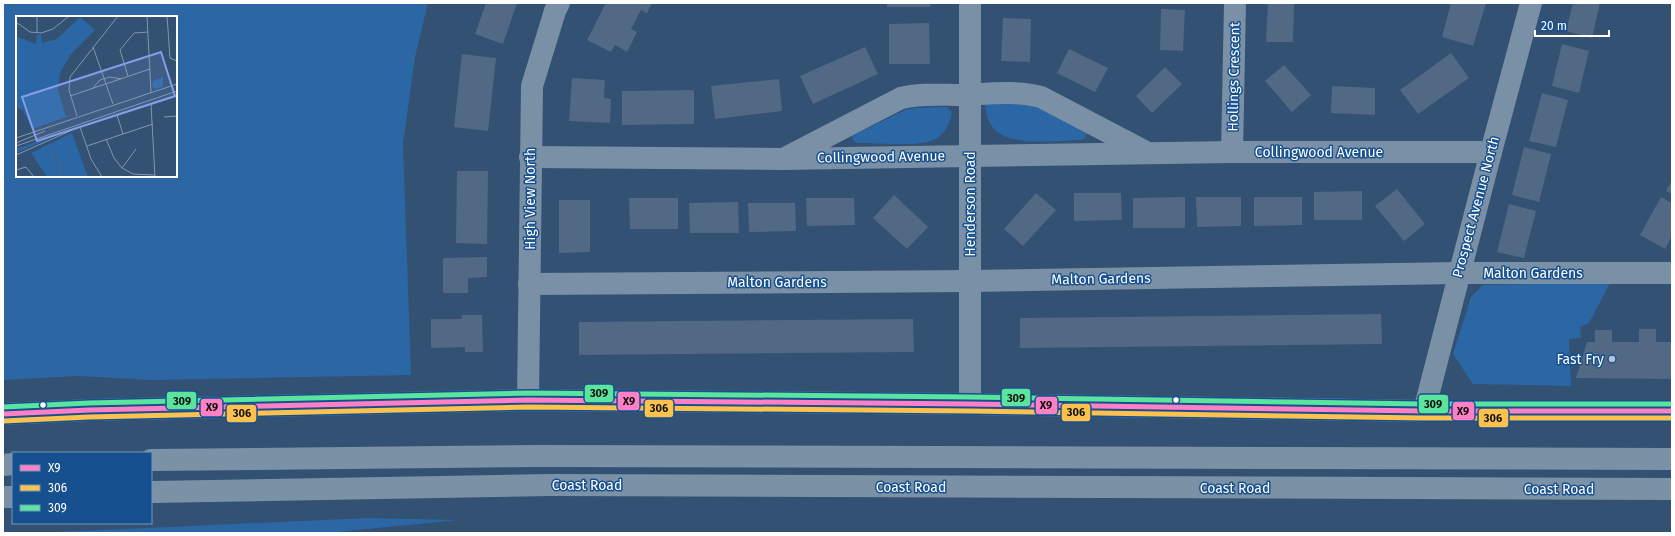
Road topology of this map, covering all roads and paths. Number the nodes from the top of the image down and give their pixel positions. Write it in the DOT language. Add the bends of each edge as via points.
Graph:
graph roads {
  1 [pos="559,3"];
  2 [pos="970,3"];
  3 [pos="1235,3"];
  4 [pos="1531,3"];
  5 [pos="970,94"];
  6 [pos="1232,152"];
  7 [pos="1491,152"];
  8 [pos="1148,153"];
  9 [pos="970,156"];
  10 [pos="530,157"];
  11 [pos="783,159"];
  12 [pos="1459,273"];
  13 [pos="1672,273"];
  14 [pos="970,281"];
  15 [pos="529,284"];
  16 [pos="528,400"];
  17 [pos="970,404"];
  18 [pos="1424,411"];
  19 [pos="1672,411"];
  20 [pos="3,414"];
  21 [pos="1672,459"];
  22 [pos="152,460"];
  23 [pos="1672,489"];
  24 [pos="152,492"];
  1 -- 10 [label="street, High View North" via="532,86"];
  2 -- 5 [label="street, Henderson Road"];
  3 -- 6 [label="street, Hollings Crescent"];
  4 -- 7 [label="street, Prospect Avenue North"];
  5 -- 8 [label="street, Collingwood Avenue" via="1031,94 1041,97"];
  5 -- 9 [label="street, Henderson Road"];
  5 -- 11 [label="street, Collingwood Avenue" via="901,98"];
  6 -- 7 [label="street, Collingwood Avenue"];
  6 -- 8 [label="street, Collingwood Avenue"];
  7 -- 12 [label="street, Prospect Avenue North"];
  8 -- 9 [label="street, Collingwood Avenue"];
  9 -- 11 [label="street, Collingwood Avenue"];
  9 -- 14 [label="street, Henderson Road"];
  10 -- 11 [label="street, Collingwood Avenue"];
  10 -- 15 [label="street, High View North"];
  12 -- 13 [label="street, Malton Gardens"];
  12 -- 14 [label="street, Malton Gardens"];
  12 -- 18 [label="street, Prospect Avenue North"];
  14 -- 15 [label="street, Malton Gardens"];
  14 -- 17 [label="street, Henderson Road"];
  15 -- 16 [label="street, High View North"];
  16 -- 17 [label="street"];
  16 -- 20 [label="street"];
  17 -- 18 [label="street"];
  18 -- 19 [label="street"];
  21 -- 22 [label="highway, Coast Road" via="540,456"];
  23 -- 24 [label="highway, Coast Road" via="551,485"];
}
